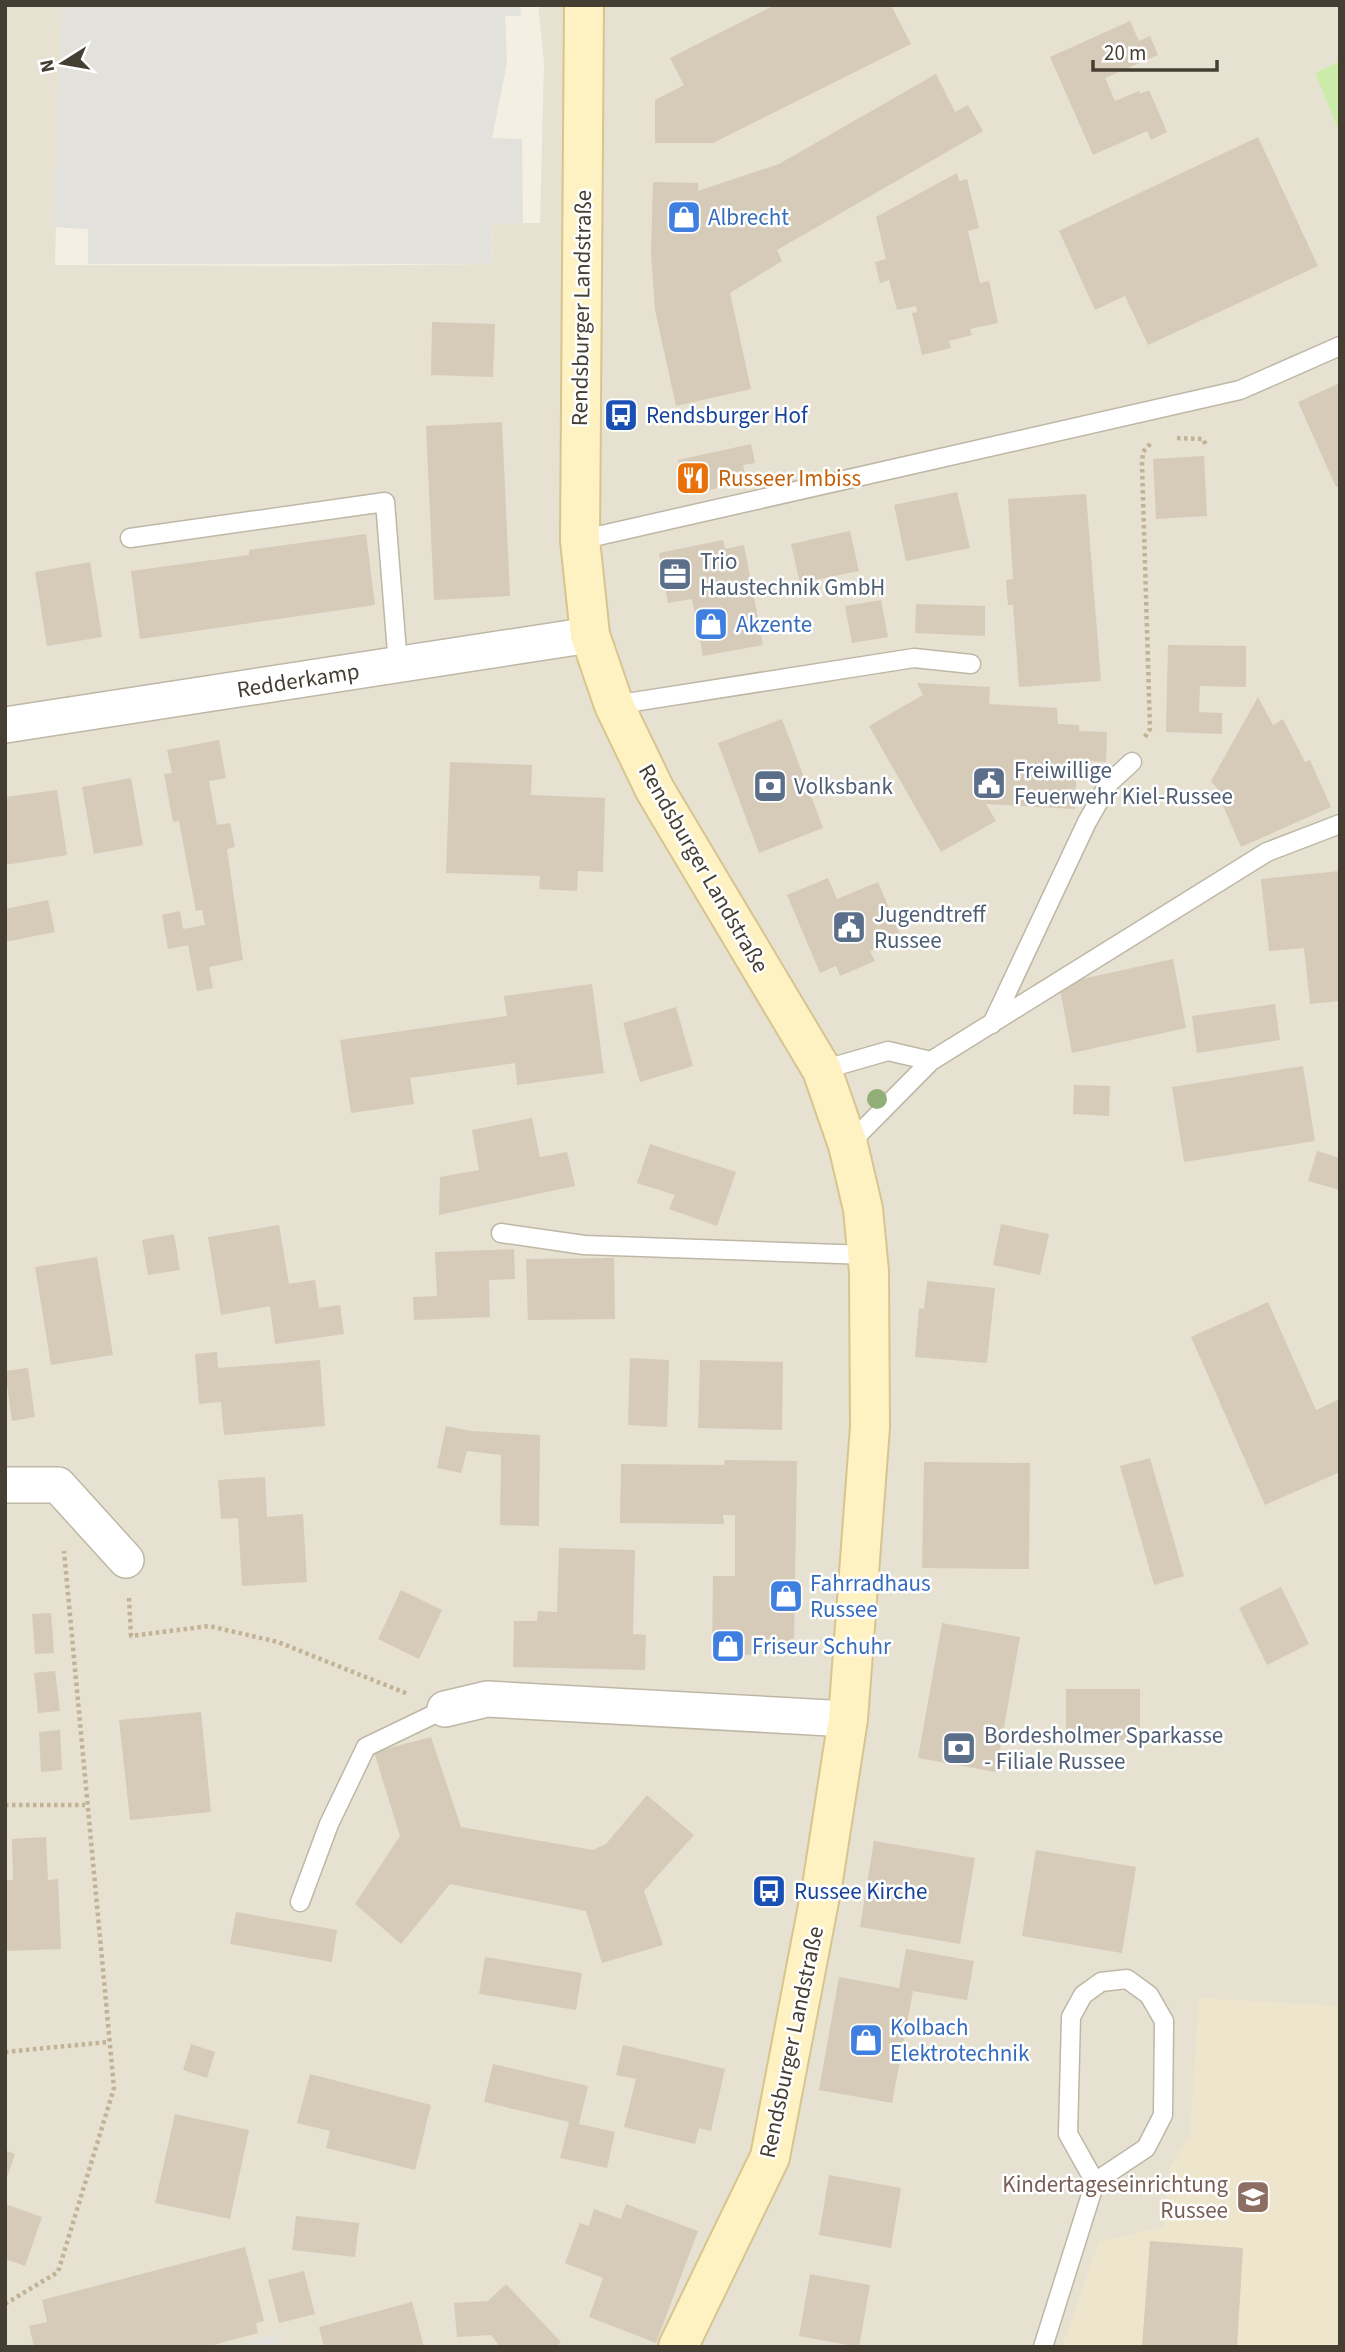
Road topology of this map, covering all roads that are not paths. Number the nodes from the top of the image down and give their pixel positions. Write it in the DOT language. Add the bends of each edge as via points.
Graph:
graph roads {
  1 [pos="583,5"];
  2 [pos="1340,346"];
  3 [pos="130,538"];
  4 [pos="580,540"];
  5 [pos="590,635"];
  6 [pos="398,664"];
  7 [pos="971,664"];
  8 [pos="614,705"];
  9 [pos="5,725"];
  10 [pos="1132,762"];
  11 [pos="1340,824"];
  12 [pos="992,1024"];
  13 [pos="931,1061"];
  14 [pos="822,1070"];
  15 [pos="848,1145"];
  16 [pos="501,1233"];
  17 [pos="867,1255"];
  18 [pos="5,1485"];
  19 [pos="127,1560"];
  20 [pos="445,1709"];
  21 [pos="848,1720"];
  22 [pos="300,1902"];
  23 [pos="1095,2182"];
  24 [pos="678,2347"];
  25 [pos="1043,2347"];
  1 -- 4 [label="street, Rendsburger Landstraße"];
  2 -- 4 [label="lane" via="1240,390"];
  3 -- 6 [label="lane" via="385,502"];
  4 -- 5 [label="street, Rendsburger Landstraße"];
  5 -- 6 [label="street, Redderkamp"];
  5 -- 8 [label="street, Rendsburger Landstraße"];
  6 -- 9 [label="street, Redderkamp"];
  7 -- 8 [label="lane" via="914,658"];
  8 -- 14 [label="street, Rendsburger Landstraße" via="654,790"];
  10 -- 12 [label="lane" via="1109,783 1087,822"];
  11 -- 12 [label="lane" via="1267,852"];
  12 -- 13 [label="lane"];
  13 -- 14 [label="lane" via="888,1051"];
  13 -- 15 [label="lane"];
  14 -- 15 [label="street, Rendsburger Landstraße"];
  15 -- 17 [label="street, Rendsburger Landstraße" via="863,1209"];
  16 -- 17 [label="lane" via="584,1245"];
  17 -- 21 [label="street, Rendsburger Landstraße" via="870,1427"];
  18 -- 19 [label="street" via="58,1485"];
  20 -- 21 [label="street" via="487,1699"];
  20 -- 22 [label="lane" via="366,1747 329,1824"];
  21 -- 24 [label="street, Rendsburger Landstraße" via="823,1880 770,2157"];
  23 -- 23 [label="lane" via="1146,2148 1163,2115 1164,2021 1149,1995 1127,1979 1101,1982 1083,1995 1071,2017 1068,2134"];
  23 -- 25 [label="lane"];
}
